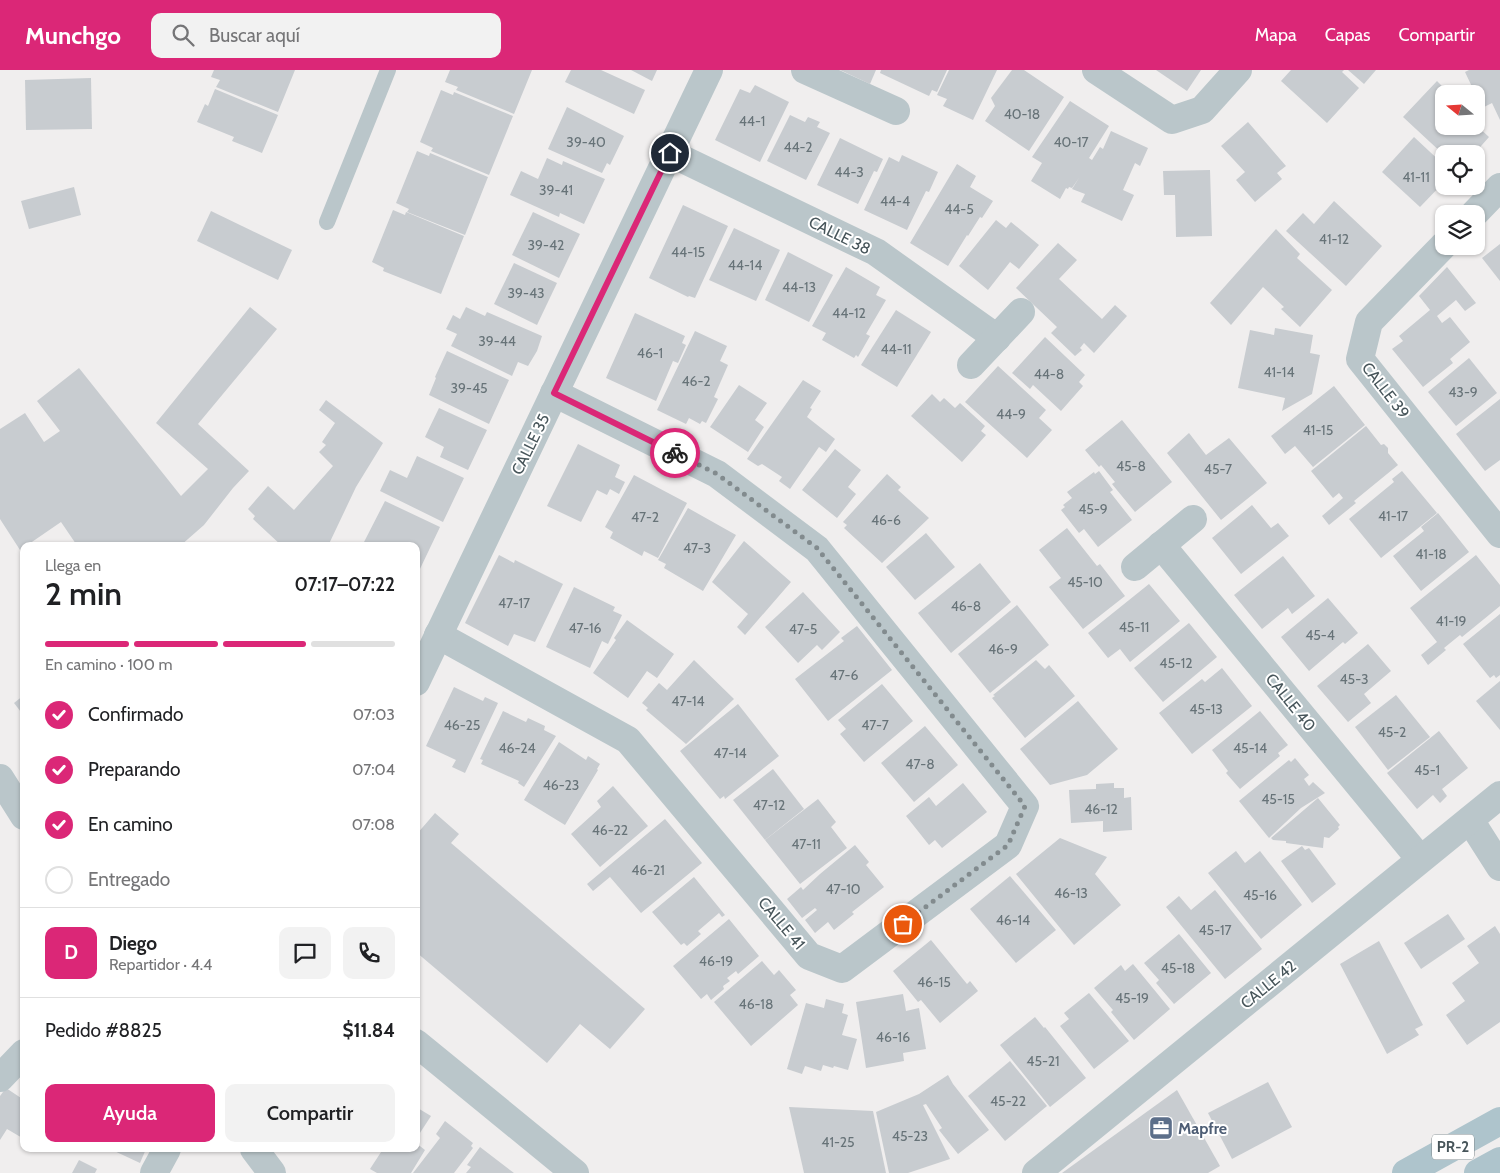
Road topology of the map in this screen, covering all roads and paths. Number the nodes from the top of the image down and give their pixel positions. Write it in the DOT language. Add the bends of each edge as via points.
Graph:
graph roads {
  1 [pos="388,70"];
  2 [pos="709,70"];
  3 [pos="805,70"];
  4 [pos="1096,70"];
  5 [pos="1238,70"];
  6 [pos="896,111"];
  7 [pos="670,153"];
  8 [pos="1500,187"];
  9 [pos="1483,205"];
  10 [pos="327,222"];
  11 [pos="1435,255"];
  12 [pos="1022,312"];
  13 [pos="997,338"];
  14 [pos="971,365"];
  15 [pos="554,393"];
  16 [pos="1193,519"];
  17 [pos="1500,534"];
  18 [pos="1161,545"];
  19 [pos="1135,567"];
  20 [pos="438,635"];
  21 [pos="420,673"];
  22 [pos="0,778"];
  23 [pos="1500,796"];
  24 [pos="20,810"];
  25 [pos="1470,820"];
  26 [pos="1420,859"];
  27 [pos="1500,867"];
  28 [pos="420,1046"];
  29 [pos="20,1057"];
  30 [pos="0,1078"];
  31 [pos="1500,1120"];
  32 [pos="165,1152"];
  33 [pos="256,1152"];
  34 [pos="1500,1161"];
  35 [pos="154,1173"];
  36 [pos="272,1173"];
  37 [pos="575,1173"];
  38 [pos="1036,1173"];
  39 [pos="1406,1173"];
  40 [pos="1478,1173"];
  1 -- 10 [label="lane"];
  2 -- 7 [label="street, CALLE 35"];
  3 -- 6 [label="street"];
  4 -- 5 [label="street" via="1172,120 1202,110"];
  7 -- 13 [label="street, CALLE 38" via="876,252"];
  7 -- 15 [label="street, CALLE 35"];
  8 -- 9 [label="street"];
  11 -- 17 [label="street, CALLE 39" via="1369,322 1360,359"];
  12 -- 13 [label="street"];
  13 -- 14 [label="street"];
  15 -- 20 [label="street, CALLE 35"];
  15 -- 20 [label="street, CALLE 41" via="717,474 817,548 1025,806 1008,845 842,969 809,956 628,740"];
  16 -- 18 [label="street"];
  18 -- 19 [label="street"];
  18 -- 26 [label="street, CALLE 40"];
  20 -- 21 [label="street, CALLE 35"];
  22 -- 24 [label="street"];
  23 -- 25 [label="street, CALLE 42"];
  25 -- 26 [label="street, CALLE 42"];
  25 -- 27 [label="street"];
  26 -- 38 [label="street, CALLE 42"];
  28 -- 37 [label="street"];
  29 -- 30 [label="street"];
  31 -- 39 [label="main road, PR-2"];
  32 -- 35 [label="street"];
  33 -- 36 [label="street"];
  34 -- 40 [label="main road, PR-2"];
}
